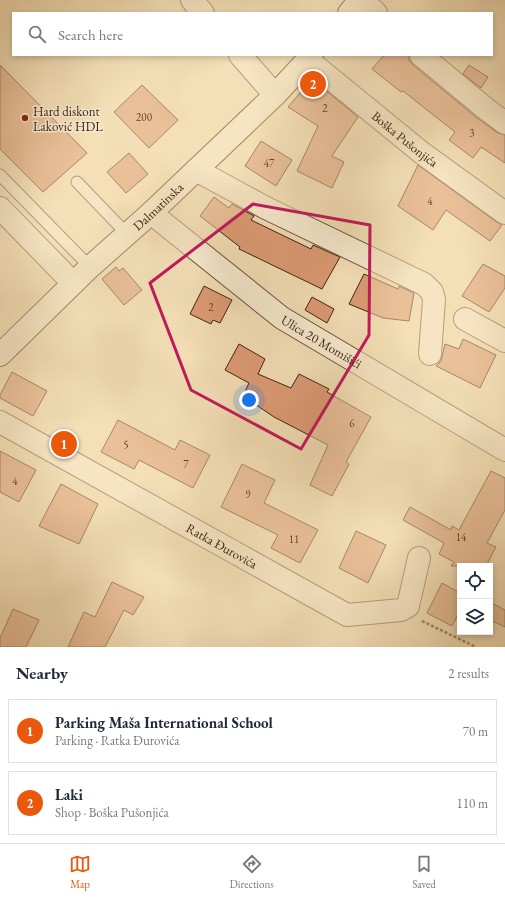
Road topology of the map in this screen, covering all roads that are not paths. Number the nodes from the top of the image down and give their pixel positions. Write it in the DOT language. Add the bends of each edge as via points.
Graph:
graph roads {
  1 [pos="192,0"];
  2 [pos="361,0"];
  3 [pos="202,12"];
  4 [pos="350,12"];
  5 [pos="375,12"];
  6 [pos="241,56"];
  7 [pos="422,56"];
  8 [pos="310,57"];
  9 [pos="275,95"];
  10 [pos="505,123"];
  11 [pos="196,170"];
  12 [pos="0,175"];
  13 [pos="77,182"];
  14 [pos="0,208"];
  15 [pos="151,213"];
  16 [pos="505,213"];
  17 [pos="127,234"];
  18 [pos="90,267"];
  19 [pos="74,284"];
  20 [pos="465,319"];
  21 [pos="505,341"];
  22 [pos="430,354"];
  23 [pos="0,355"];
  24 [pos="0,422"];
  25 [pos="505,450"];
  26 [pos="419,558"];
  1 -- 3 [label="street"];
  2 -- 4 [label="street"];
  2 -- 5 [label="street"];
  6 -- 9 [label="street"];
  7 -- 10 [label="street"];
  8 -- 9 [label="street, Dalmatinska"];
  8 -- 16 [label="street, Boška Pušonjića" via="422,153"];
  9 -- 11 [label="street, Dalmatinska"];
  11 -- 15 [label="street, Dalmatinska"];
  11 -- 22 [label="street" via="266,208 424,284 432,292 434,300"];
  12 -- 18 [label="lane"];
  13 -- 17 [label="lane"];
  14 -- 19 [label="street"];
  15 -- 17 [label="street, Dalmatinska"];
  15 -- 25 [label="street, Ulica 20 Momišići" via="282,318"];
  17 -- 18 [label="street, Dalmatinska"];
  18 -- 19 [label="street, Dalmatinska"];
  19 -- 23 [label="street, Dalmatinska"];
  20 -- 21 [label="street"];
  24 -- 26 [label="street, Ratka Đurovića" via="348,615 401,610 408,606"];
}
